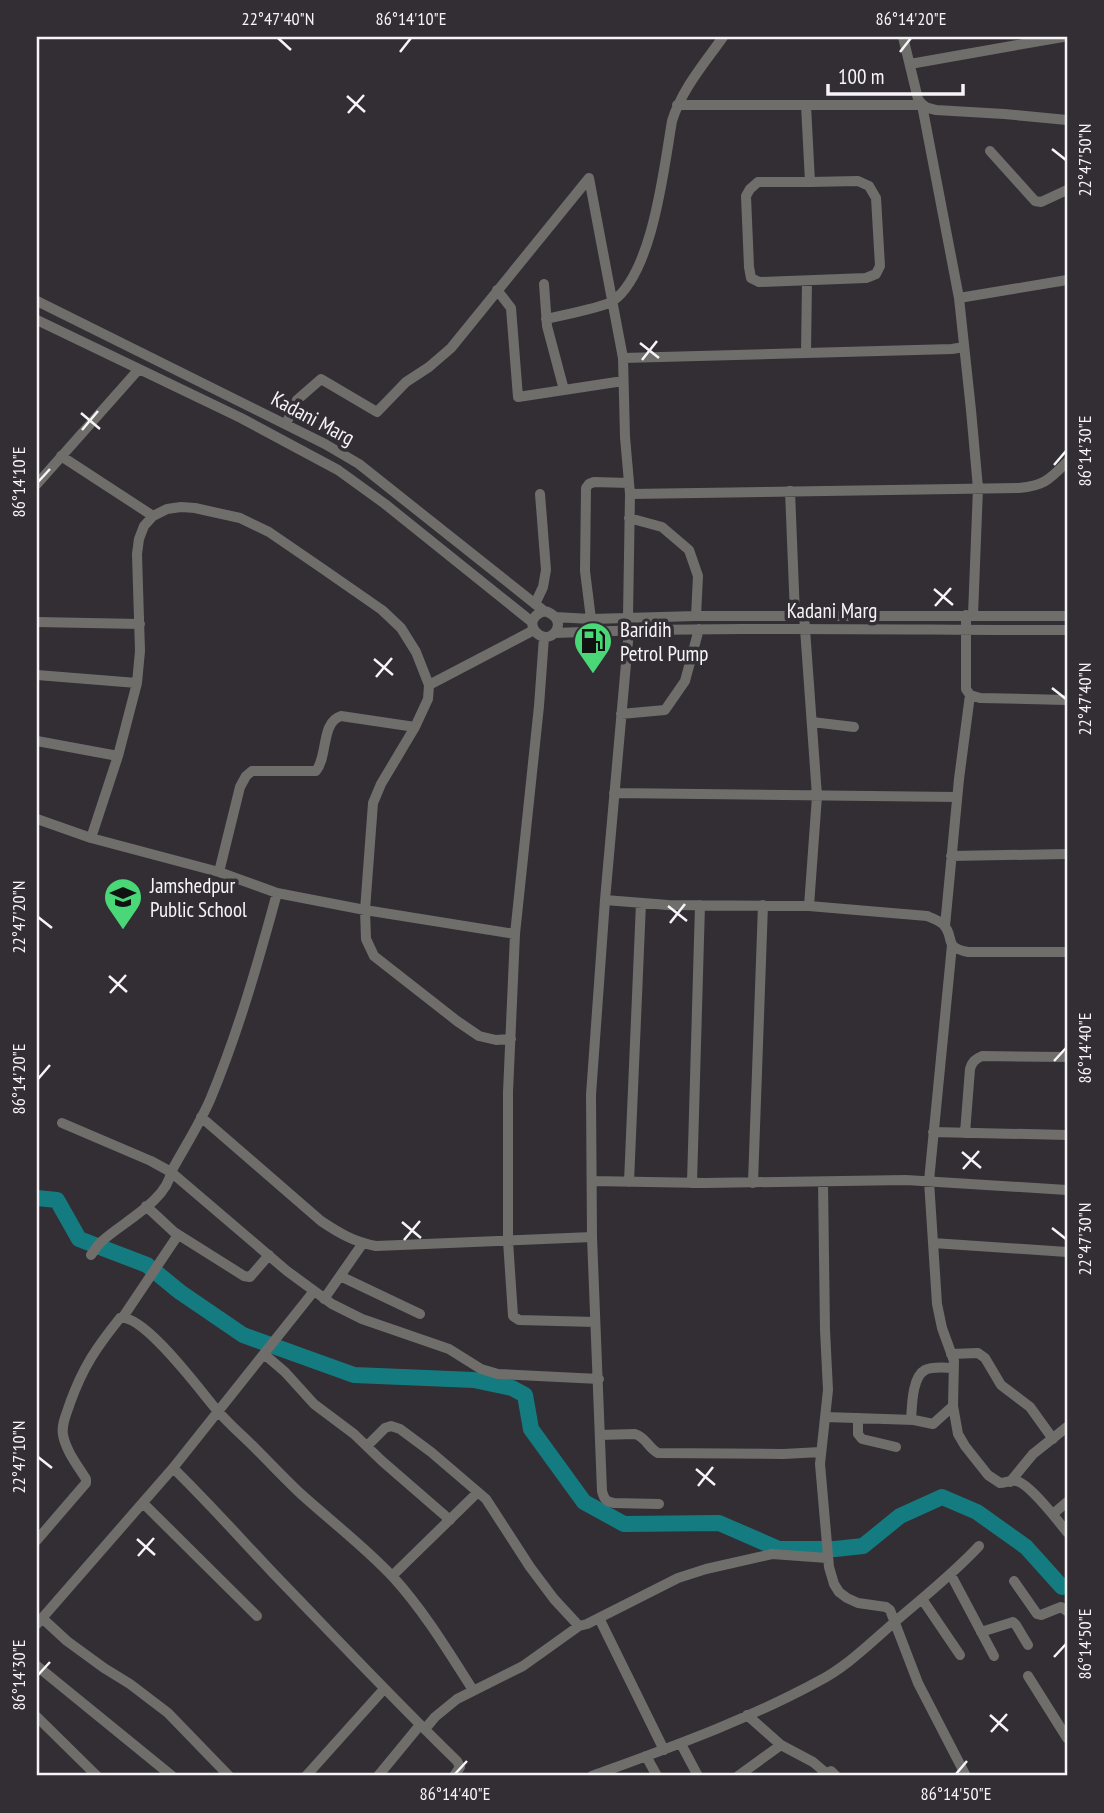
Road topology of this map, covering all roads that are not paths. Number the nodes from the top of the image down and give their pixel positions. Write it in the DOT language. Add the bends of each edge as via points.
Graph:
graph roads {
  1 [pos="723,37"];
  2 [pos="903,37"];
  3 [pos="1055,37"];
  4 [pos="910,64"];
  5 [pos="677,105"];
  6 [pos="807,105"];
  7 [pos="922,105"];
  8 [pos="1067,120"];
  9 [pos="990,151"];
  10 [pos="810,181"];
  11 [pos="1067,190"];
  12 [pos="1067,280"];
  13 [pos="807,281"];
  14 [pos="544,284"];
  15 [pos="497,289"];
  16 [pos="959,298"];
  17 [pos="37,302"];
  18 [pos="612,302"];
  19 [pos="546,319"];
  20 [pos="37,320"];
  21 [pos="964,347"];
  22 [pos="806,353"];
  23 [pos="622,358"];
  24 [pos="139,369"];
  25 [pos="623,381"];
  26 [pos="564,390"];
  27 [pos="286,424"];
  28 [pos="61,456"];
  29 [pos="1067,462"];
  30 [pos="37,484"];
  31 [pos="978,488"];
  32 [pos="629,489"];
  33 [pos="790,491"];
  34 [pos="540,495"];
  35 [pos="153,516"];
  36 [pos="629,518"];
  37 [pos="535,604"];
  38 [pos="544,611"];
  39 [pos="696,615"];
  40 [pos="799,615"];
  41 [pos="970,615"];
  42 [pos="1067,616"];
  43 [pos="555,617"];
  44 [pos="628,617"];
  45 [pos="591,619"];
  46 [pos="37,622"];
  47 [pos="140,624"];
  48 [pos="533,626"];
  49 [pos="699,629"];
  50 [pos="629,630"];
  51 [pos="805,630"];
  52 [pos="966,630"];
  53 [pos="1067,630"];
  54 [pos="555,632"];
  55 [pos="544,637"];
  56 [pos="37,675"];
  57 [pos="137,683"];
  58 [pos="429,685"];
  59 [pos="971,695"];
  60 [pos="1067,700"];
  61 [pos="621,715"];
  62 [pos="812,722"];
  63 [pos="415,727"];
  64 [pos="854,727"];
  65 [pos="37,741"];
  66 [pos="118,756"];
  67 [pos="614,793"];
  68 [pos="817,796"];
  69 [pos="957,797"];
  70 [pos="37,820"];
  71 [pos="91,838"];
  72 [pos="1067,854"];
  73 [pos="951,856"];
  74 [pos="219,872"];
  75 [pos="277,893"];
  76 [pos="605,900"];
  77 [pos="641,903"];
  78 [pos="700,905"];
  79 [pos="763,905"];
  80 [pos="809,906"];
  81 [pos="365,910"];
  82 [pos="945,926"];
  83 [pos="515,934"];
  84 [pos="951,945"];
  85 [pos="1067,952"];
  86 [pos="511,1039"];
  87 [pos="1067,1057"];
  88 [pos="201,1117"];
  89 [pos="62,1123"];
  90 [pos="933,1132"];
  91 [pos="965,1133"];
  92 [pos="1067,1135"];
  93 [pos="171,1172"];
  94 [pos="592,1181"];
  95 [pos="629,1181"];
  96 [pos="929,1181"];
  97 [pos="823,1182"];
  98 [pos="692,1183"];
  99 [pos="754,1183"];
  100 [pos="1067,1190"];
  101 [pos="146,1206"];
  102 [pos="178,1235"];
  103 [pos="592,1237"];
  104 [pos="508,1241"];
  105 [pos="363,1243"];
  106 [pos="933,1243"];
  107 [pos="1067,1252"];
  108 [pos="91,1255"];
  109 [pos="269,1255"];
  110 [pos="340,1276"];
  111 [pos="314,1291"];
  112 [pos="324,1299"];
  113 [pos="420,1314"];
  114 [pos="123,1317"];
  115 [pos="595,1322"];
  116 [pos="266,1352"];
  117 [pos="951,1354"];
  118 [pos="954,1368"];
  119 [pos="599,1379"];
  120 [pos="953,1406"];
  121 [pos="218,1411"];
  122 [pos="826,1417"];
  123 [pos="858,1418"];
  124 [pos="911,1420"];
  125 [pos="1067,1427"];
  126 [pos="600,1436"];
  127 [pos="1052,1439"];
  128 [pos="367,1446"];
  129 [pos="897,1447"];
  130 [pos="821,1452"];
  131 [pos="173,1468"];
  132 [pos="1010,1482"];
  133 [pos="478,1492"];
  134 [pos="1067,1502"];
  135 [pos="143,1503"];
  136 [pos="659,1504"];
  137 [pos="1053,1514"];
  138 [pos="450,1520"];
  139 [pos="1067,1532"];
  140 [pos="37,1540"];
  141 [pos="979,1546"];
  142 [pos="827,1556"];
  143 [pos="951,1575"];
  144 [pos="392,1576"];
  145 [pos="1014,1581"];
  146 [pos="922,1600"];
  147 [pos="1067,1611"];
  148 [pos="257,1616"];
  149 [pos="599,1618"];
  150 [pos="39,1621"];
  151 [pos="896,1621"];
  152 [pos="579,1626"];
  153 [pos="981,1632"];
  154 [pos="1028,1645"];
  155 [pos="960,1655"];
  156 [pos="994,1656"];
  157 [pos="37,1666"];
  158 [pos="1028,1676"];
  159 [pos="384,1689"];
  160 [pos="472,1690"];
  161 [pos="747,1715"];
  162 [pos="37,1717"];
  163 [pos="423,1727"];
  164 [pos="1067,1738"];
  165 [pos="681,1744"];
  166 [pos="781,1745"];
  167 [pos="664,1750"];
  168 [pos="646,1756"];
  169 [pos="828,1775"];
  170 [pos="97,1776"];
  171 [pos="172,1776"];
  172 [pos="229,1776"];
  173 [pos="306,1776"];
  174 [pos="378,1776"];
  175 [pos="454,1776"];
  176 [pos="592,1776"];
  177 [pos="657,1776"];
  178 [pos="698,1776"];
  179 [pos="738,1776"];
  180 [pos="966,1776"];
  1 -- 5 [label="street"];
  2 -- 4 [label="street"];
  3 -- 4 [label="street"];
  4 -- 7 [label="street"];
  5 -- 6 [label="street"];
  5 -- 18 [label="street" via="642,260"];
  6 -- 7 [label="street"];
  6 -- 10 [label="street"];
  7 -- 8 [label="street" via="936,110"];
  7 -- 16 [label="street"];
  9 -- 11 [label="street" via="1035,201"];
  10 -- 13 [label="street" via="758,182 746,196 751,278 759,282"];
  10 -- 13 [label="street" via="858,181 869,186 876,198 880,266 876,275 866,278"];
  12 -- 16 [label="street"];
  13 -- 22 [label="street"];
  14 -- 19 [label="street"];
  15 -- 18 [label="street" via="589,178"];
  15 -- 26 [label="street" via="511,308 518,397"];
  15 -- 27 [label="street" via="450,348 377,412 321,379 297,400"];
  16 -- 21 [label="street"];
  17 -- 27 [label="street, Kadani Marg"];
  18 -- 19 [label="street"];
  18 -- 23 [label="street"];
  19 -- 26 [label="street"];
  20 -- 24 [label="street, Kadani Marg"];
  21 -- 22 [label="street"];
  21 -- 31 [label="street"];
  22 -- 23 [label="street"];
  23 -- 25 [label="street"];
  24 -- 28 [label="street"];
  24 -- 48 [label="street, Kadani Marg" via="338,470"];
  25 -- 26 [label="street"];
  25 -- 32 [label="street"];
  27 -- 37 [label="street, Kadani Marg" via="359,464"];
  28 -- 30 [label="street"];
  28 -- 35 [label="street"];
  29 -- 31 [label="street" via="1047,482 1036,486"];
  31 -- 33 [label="street"];
  31 -- 41 [label="street"];
  32 -- 33 [label="street"];
  32 -- 36 [label="street"];
  32 -- 45 [label="street" via="594,482 586,488 585,571"];
  33 -- 40 [label="street"];
  34 -- 37 [label="street" via="546,570"];
  35 -- 47 [label="street" via="144,526 137,554"];
  35 -- 58 [label="street" via="167,509 195,508 240,518 269,532 401,628"];
  36 -- 39 [label="street" via="662,527 689,550 698,576"];
  36 -- 44 [label="street"];
  37 -- 38 [label="street, Kadani Marg"];
  38 -- 43 [label="street"];
  38 -- 48 [label="street" via="536,615"];
  39 -- 40 [label="street, Kadani Marg"];
  39 -- 44 [label="street, Kadani Marg"];
  40 -- 41 [label="street, Kadani Marg"];
  40 -- 51 [label="street"];
  41 -- 42 [label="street, Kadani Marg"];
  41 -- 52 [label="street"];
  43 -- 45 [label="street, Kadani Marg"];
  43 -- 54 [label="street"];
  44 -- 45 [label="street, Kadani Marg"];
  46 -- 47 [label="street"];
  47 -- 57 [label="street"];
  48 -- 55 [label="street"];
  48 -- 58 [label="street"];
  49 -- 50 [label="street, Kadani Marg"];
  49 -- 51 [label="street, Kadani Marg"];
  49 -- 61 [label="street" via="685,681 665,710"];
  50 -- 54 [label="street, Kadani Marg"];
  50 -- 61 [label="street"];
  51 -- 52 [label="street, Kadani Marg"];
  51 -- 62 [label="street"];
  52 -- 53 [label="street, Kadani Marg"];
  52 -- 59 [label="street" via="966,689"];
  54 -- 55 [label="street"];
  55 -- 83 [label="street"];
  56 -- 57 [label="street"];
  57 -- 66 [label="street"];
  58 -- 63 [label="street"];
  59 -- 60 [label="street"];
  59 -- 69 [label="street"];
  61 -- 67 [label="street"];
  62 -- 64 [label="street"];
  62 -- 68 [label="street"];
  63 -- 74 [label="street" via="341,716 329,725 316,771 252,771 240,787"];
  63 -- 81 [label="street" via="373,803"];
  65 -- 66 [label="street"];
  66 -- 71 [label="street"];
  67 -- 68 [label="street"];
  67 -- 76 [label="street"];
  68 -- 69 [label="street"];
  68 -- 80 [label="street"];
  69 -- 73 [label="street"];
  70 -- 71 [label="street"];
  71 -- 74 [label="street"];
  72 -- 73 [label="street"];
  73 -- 82 [label="street"];
  74 -- 75 [label="street"];
  75 -- 81 [label="street"];
  75 -- 88 [label="street" via="231,1046"];
  76 -- 77 [label="street"];
  76 -- 94 [label="street" via="591,1095"];
  77 -- 78 [label="street"];
  77 -- 95 [label="street"];
  78 -- 79 [label="street"];
  78 -- 98 [label="street"];
  79 -- 80 [label="street"];
  79 -- 99 [label="street"];
  80 -- 82 [label="street" via="927,916"];
  81 -- 83 [label="street"];
  81 -- 86 [label="street" via="366,939 374,956 479,1036"];
  82 -- 84 [label="street"];
  83 -- 86 [label="street"];
  84 -- 85 [label="street" via="968,952"];
  84 -- 90 [label="street"];
  86 -- 104 [label="street"];
  87 -- 91 [label="street" via="976,1059 970,1069"];
  88 -- 93 [label="street"];
  88 -- 105 [label="street" via="321,1221"];
  89 -- 93 [label="street"];
  90 -- 91 [label="street"];
  90 -- 96 [label="street"];
  91 -- 92 [label="street"];
  93 -- 101 [label="street" via="166,1186"];
  93 -- 109 [label="street"];
  94 -- 95 [label="street"];
  94 -- 103 [label="street"];
  95 -- 98 [label="street"];
  96 -- 97 [label="street"];
  96 -- 100 [label="street"];
  96 -- 106 [label="street"];
  97 -- 99 [label="street"];
  97 -- 122 [label="street"];
  98 -- 99 [label="street"];
  101 -- 102 [label="street"];
  101 -- 108 [label="street"];
  102 -- 109 [label="street" via="244,1276 253,1275"];
  102 -- 114 [label="street"];
  103 -- 104 [label="street"];
  103 -- 115 [label="street"];
  104 -- 105 [label="street"];
  104 -- 115 [label="street" via="515,1319"];
  105 -- 110 [label="street"];
  106 -- 107 [label="street"];
  106 -- 117 [label="street" via="937,1304"];
  109 -- 111 [label="street"];
  110 -- 112 [label="street"];
  110 -- 113 [label="street"];
  111 -- 112 [label="street"];
  111 -- 116 [label="street"];
  112 -- 119 [label="street" via="362,1319 449,1349 498,1374"];
  114 -- 121 [label="street" via="137,1322 167,1350"];
  114 -- 140 [label="street" via="83,1370 64,1421 62,1433 86,1483"];
  115 -- 119 [label="street"];
  116 -- 121 [label="street"];
  116 -- 128 [label="street" via="314,1404"];
  117 -- 118 [label="street"];
  117 -- 127 [label="street" via="978,1353 985,1358 1001,1385 1030,1407"];
  118 -- 120 [label="street"];
  118 -- 124 [label="street" via="928,1369 918,1377"];
  119 -- 126 [label="street"];
  120 -- 124 [label="street" via="933,1424"];
  120 -- 132 [label="street" via="965,1446 994,1480"];
  121 -- 131 [label="street"];
  121 -- 144 [label="street"];
  122 -- 123 [label="street"];
  122 -- 130 [label="street"];
  123 -- 124 [label="street"];
  123 -- 129 [label="street" via="862,1439"];
  125 -- 127 [label="street"];
  126 -- 130 [label="street" via="640,1435 658,1453"];
  126 -- 136 [label="street" via="604,1498 614,1503"];
  127 -- 132 [label="street"];
  128 -- 133 [label="street" via="388,1426 400,1429"];
  128 -- 138 [label="street"];
  130 -- 142 [label="street"];
  131 -- 135 [label="street"];
  131 -- 159 [label="street"];
  132 -- 137 [label="street" via="1021,1482"];
  133 -- 138 [label="street"];
  133 -- 152 [label="street" via="554,1599"];
  134 -- 137 [label="street"];
  135 -- 148 [label="street"];
  135 -- 150 [label="street"];
  137 -- 139 [label="street"];
  138 -- 144 [label="street"];
  141 -- 143 [label="street"];
  142 -- 149 [label="street" via="772,1554 706,1569"];
  142 -- 151 [label="street" via="839,1592 858,1604 886,1607"];
  143 -- 146 [label="street"];
  143 -- 153 [label="street"];
  144 -- 160 [label="street"];
  145 -- 147 [label="street" via="1037,1614 1061,1607"];
  146 -- 151 [label="street"];
  146 -- 155 [label="street"];
  149 -- 152 [label="street"];
  149 -- 167 [label="street"];
  150 -- 172 [label="street" via="168,1713"];
  151 -- 161 [label="street" via="819,1682"];
  151 -- 180 [label="street" via="918,1683"];
  152 -- 160 [label="street" via="523,1665"];
  153 -- 154 [label="street" via="1013,1622"];
  153 -- 156 [label="street"];
  157 -- 171 [label="street"];
  158 -- 164 [label="street"];
  159 -- 163 [label="street"];
  159 -- 173 [label="street"];
  160 -- 163 [label="street"];
  161 -- 165 [label="street"];
  161 -- 166 [label="street"];
  162 -- 170 [label="street"];
  163 -- 174 [label="street"];
  163 -- 175 [label="street" via="459,1765"];
  165 -- 167 [label="street"];
  165 -- 178 [label="street"];
  166 -- 169 [label="street"];
  166 -- 179 [label="street"];
  167 -- 168 [label="street"];
  168 -- 176 [label="street"];
  168 -- 177 [label="street"];
}
